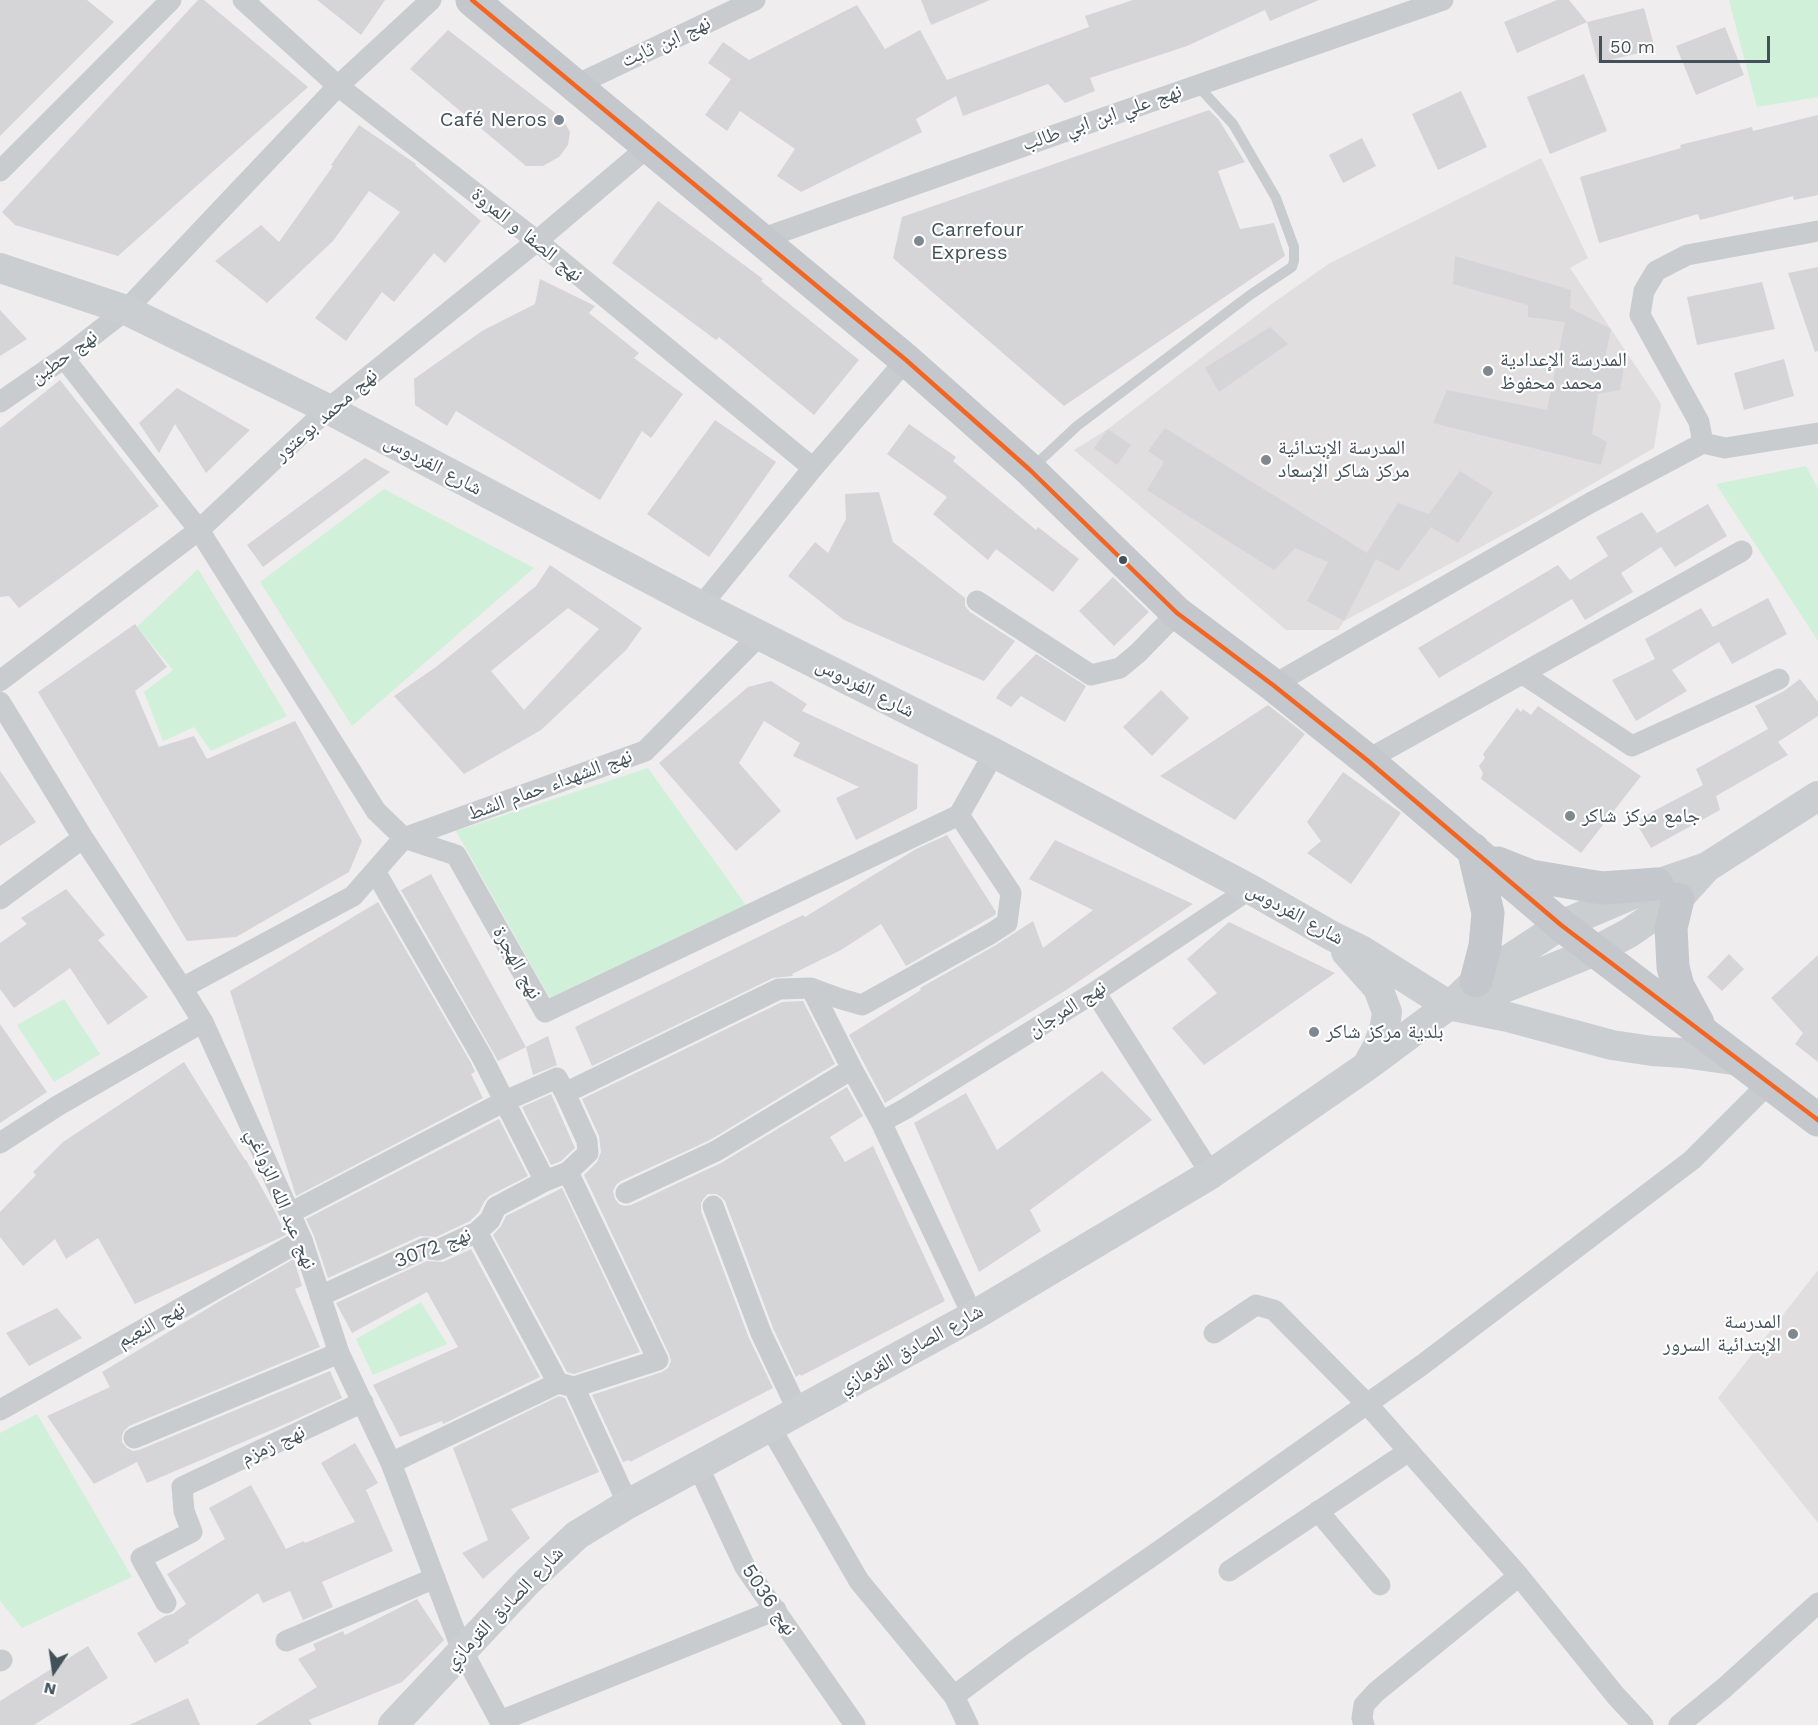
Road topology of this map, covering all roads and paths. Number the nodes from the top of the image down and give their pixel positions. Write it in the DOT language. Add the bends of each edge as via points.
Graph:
graph roads {
  1 [pos="171,0"];
  2 [pos="243,0"];
  3 [pos="431,0"];
  4 [pos="472,0"];
  5 [pos="755,0"];
  6 [pos="1440,0"];
  7 [pos="576,85"];
  8 [pos="1197,85"];
  9 [pos="338,86"];
  10 [pos="649,146"];
  11 [pos="0,171"];
  12 [pos="1818,231"];
  13 [pos="761,239"];
  14 [pos="537,241"];
  15 [pos="0,268"];
  16 [pos="126,310"];
  17 [pos="64,358"];
  18 [pos="906,360"];
  19 [pos="0,402"];
  20 [pos="328,409"];
  21 [pos="1818,433"];
  22 [pos="1703,443"];
  23 [pos="813,468"];
  24 [pos="1030,470"];
  25 [pos="199,530"];
  26 [pos="1742,550"];
  27 [pos="977,601"];
  28 [pos="701,606"];
  29 [pos="1177,613"];
  30 [pos="760,636"];
  31 [pos="1523,674"];
  32 [pos="1779,679"];
  33 [pos="0,681"];
  34 [pos="1273,685"];
  35 [pos="0,702"];
  36 [pos="994,753"];
  37 [pos="1367,760"];
  38 [pos="1818,796"];
  39 [pos="959,815"];
  40 [pos="83,838"];
  41 [pos="404,838"];
  42 [pos="1476,853"];
  43 [pos="375,871"];
  44 [pos="1250,890"];
  45 [pos="1668,891"];
  46 [pos="0,899"];
  47 [pos="1561,926"];
  48 [pos="1332,936"];
  49 [pos="1595,951"];
  50 [pos="811,987"];
  51 [pos="182,988"];
  52 [pos="1095,992"];
  53 [pos="1460,995"];
  54 [pos="202,1022"];
  55 [pos="1703,1032"];
  56 [pos="1740,1061"];
  57 [pos="1367,1066"];
  58 [pos="852,1069"];
  59 [pos="1769,1083"];
  60 [pos="565,1093"];
  61 [pos="505,1101"];
  62 [pos="1818,1120"];
  63 [pos="881,1122"];
  64 [pos="0,1143"];
  65 [pos="568,1172"];
  66 [pos="1211,1174"];
  67 [pos="545,1181"];
  68 [pos="626,1193"];
  69 [pos="713,1206"];
  70 [pos="290,1213"];
  71 [pos="477,1232"];
  72 [pos="302,1240"];
  73 [pos="320,1296"];
  74 [pos="973,1316"];
  75 [pos="1214,1333"];
  76 [pos="339,1353"];
  77 [pos="566,1385"];
  78 [pos="363,1402"];
  79 [pos="1368,1404"];
  80 [pos="0,1410"];
  81 [pos="798,1411"];
  82 [pos="770,1427"];
  83 [pos="134,1438"];
  84 [pos="1409,1450"];
  85 [pos="391,1462"];
  86 [pos="698,1466"];
  87 [pos="628,1504"];
  88 [pos="1318,1511"];
  89 [pos="1229,1571"];
  90 [pos="1519,1576"];
  91 [pos="435,1578"];
  92 [pos="1380,1585"];
  93 [pos="166,1603"];
  94 [pos="1818,1603"];
  95 [pos="776,1610"];
  96 [pos="286,1641"];
  97 [pos="462,1650"];
  98 [pos="954,1696"];
  99 [pos="501,1723"];
  100 [pos="393,1725"];
  101 [pos="855,1725"];
  102 [pos="968,1725"];
  103 [pos="1364,1725"];
  104 [pos="1643,1725"];
  105 [pos="1679,1725"];
  1 -- 11 [label="street"];
  2 -- 9 [label="street, نهج الصفا و المروة"];
  3 -- 9 [label="street, نهج حطين"];
  4 -- 7 [label="main road"];
  5 -- 7 [label="street, نهج ابن ثابت"];
  6 -- 8 [label="street, نهج علي ابن ابي طالب"];
  7 -- 10 [label="main road"];
  8 -- 13 [label="street, نهج علي ابن ابي طالب"];
  8 -- 24 [label="lane" via="1233,124 1276,198 1294,247 1292,267 1077,426"];
  9 -- 14 [label="street, نهج الصفا و المروة"];
  9 -- 16 [label="street, نهج حطين"];
  10 -- 13 [label="main road"];
  10 -- 14 [label="street, نهج محمد بوعتور"];
  12 -- 22 [label="street" via="1687,255 1656,271 1644,291 1640,315 1700,422"];
  13 -- 18 [label="main road"];
  14 -- 20 [label="street, نهج محمد بوعتور"];
  14 -- 23 [label="street, نهج الصفا و المروة"];
  15 -- 16 [label="main road, شارع الفردوس"];
  16 -- 17 [label="street, نهج حطين"];
  16 -- 20 [label="main road, شارع الفردوس"];
  17 -- 19 [label="street, نهج حطين"];
  17 -- 25 [label="street, نهج الهجرة"];
  18 -- 23 [label="street"];
  18 -- 24 [label="main road"];
  20 -- 25 [label="street, نهج محمد بوعتور"];
  20 -- 28 [label="main road, شارع الفردوس"];
  21 -- 22 [label="street" via="1725,448"];
  22 -- 34 [label="street" via="1590,503"];
  23 -- 28 [label="street"];
  24 -- 29 [label="main road"];
  25 -- 33 [label="street, نهج محمد بوعتور"];
  25 -- 41 [label="street, نهج الهجرة" via="376,811"];
  26 -- 31 [label="street"];
  27 -- 29 [label="street" via="1091,675 1120,668"];
  28 -- 30 [label="main road, شارع الفردوس"];
  29 -- 34 [label="main road"];
  30 -- 36 [label="main road, شارع الفردوس"];
  30 -- 41 [label="street, نهج الشهداء حمام الشط" via="645,751"];
  31 -- 32 [label="street" via="1632,746"];
  31 -- 37 [label="street"];
  34 -- 37 [label="main road"];
  35 -- 40 [label="street, نهج عبد الله الزواغي"];
  36 -- 39 [label="street"];
  36 -- 44 [label="main road, شارع الفردوس"];
  37 -- 42 [label="main road"];
  38 -- 45 [label="main road"];
  39 -- 41 [label="street, نهج الهجرة" via="545,1012 456,855"];
  39 -- 50 [label="street" via="1011,893 1007,923 862,1005"];
  40 -- 46 [label="street"];
  40 -- 51 [label="street, نهج عبد الله الزواغي"];
  41 -- 43 [label="street"];
  42 -- 45 [label="main road" via="1531,876 1602,888"];
  42 -- 47 [label="main road"];
  42 -- 53 [label="main road" via="1488,913 1485,946"];
  43 -- 51 [label="street" via="353,896"];
  43 -- 61 [label="street"];
  44 -- 48 [label="main road, شارع الفردوس"];
  44 -- 52 [label="street, نهج المرجان"];
  45 -- 47 [label="main road, شارع الصادق القرمازي"];
  45 -- 49 [label="main road, شارع الصادق القرمازي" via="1629,933"];
  45 -- 55 [label="main road" via="1673,967 1678,986"];
  47 -- 49 [label="main road"];
  47 -- 53 [label="main road, شارع الصادق القرمازي"];
  48 -- 53 [label="main road, شارع الفردوس"];
  48 -- 57 [label="main road" via="1378,988 1386,1012 1378,1046"];
  49 -- 53 [label="main road, شارع الصادق القرمازي" via="1494,992"];
  49 -- 55 [label="main road"];
  50 -- 58 [label="street"];
  50 -- 60 [label="street" via="779,989"];
  51 -- 54 [label="street, نهج عبد الله الزواغي"];
  52 -- 63 [label="street, نهج المرجان"];
  52 -- 66 [label="street"];
  53 -- 56 [label="main road, شارع الفردوس" via="1508,1017 1612,1045"];
  53 -- 57 [label="main road, شارع الصادق القرمازي"];
  54 -- 64 [label="street"];
  54 -- 70 [label="street, نهج عبد الله الزواغي"];
  55 -- 56 [label="main road"];
  56 -- 59 [label="main road"];
  57 -- 66 [label="main road, شارع الصادق القرمازي"];
  58 -- 63 [label="street"];
  58 -- 68 [label="street" via="716,1151"];
  59 -- 62 [label="main road"];
  59 -- 79 [label="street" via="1692,1160"];
  60 -- 61 [label="street" via="557,1078"];
  60 -- 65 [label="street" via="587,1141 588,1154"];
  61 -- 67 [label="street"];
  61 -- 70 [label="street"];
  63 -- 74 [label="street"];
  65 -- 67 [label="street, نهج 3072"];
  65 -- 77 [label="street" via="658,1360"];
  66 -- 74 [label="main road, شارع الصادق القرمازي"];
  67 -- 71 [label="street, نهج 3072" via="496,1207 490,1220"];
  69 -- 81 [label="street" via="761,1333"];
  70 -- 72 [label="street, نهج عبد الله الزواغي"];
  71 -- 73 [label="street, نهج 3072" via="438,1250 425,1248"];
  71 -- 77 [label="street"];
  72 -- 73 [label="street, نهج عبد الله الزواغي"];
  72 -- 80 [label="street, نهج النعيم"];
  73 -- 76 [label="street, نهج عبد الله الزواغي"];
  74 -- 81 [label="main road, شارع الصادق القرمازي"];
  75 -- 79 [label="street" via="1256,1305 1274,1310"];
  76 -- 78 [label="street, نهج عبد الله الزواغي"];
  76 -- 83 [label="street"];
  77 -- 85 [label="street"];
  77 -- 87 [label="street"];
  78 -- 85 [label="street, نهج عبد الله الزواغي"];
  78 -- 93 [label="street, نهج زمزم" via="182,1487 184,1511 192,1532 141,1558"];
  79 -- 84 [label="street"];
  79 -- 98 [label="street"];
  81 -- 82 [label="main road, شارع الصادق القرمازي"];
  82 -- 86 [label="main road, شارع الصادق القرمازي"];
  82 -- 98 [label="street" via="859,1581"];
  84 -- 88 [label="street"];
  84 -- 90 [label="street"];
  85 -- 91 [label="street, نهج عبد الله الزواغي"];
  86 -- 87 [label="main road, شارع الصادق القرمازي"];
  86 -- 95 [label="street, نهج 5036" via="745,1567"];
  87 -- 97 [label="main road, شارع الصادق القرمازي" via="570,1541"];
  88 -- 89 [label="street"];
  88 -- 92 [label="street"];
  90 -- 103 [label="street" via="1376,1692 1364,1705"];
  90 -- 104 [label="street"];
  91 -- 96 [label="street"];
  91 -- 97 [label="street, نهج عبد الله الزواغي"];
  94 -- 105 [label="street"];
  95 -- 99 [label="street"];
  95 -- 101 [label="street, نهج 5036"];
  97 -- 99 [label="street, نهج عبد الله الزواغي"];
  97 -- 100 [label="main road, شارع الصادق القرمازي"];
  98 -- 102 [label="street"];
}
